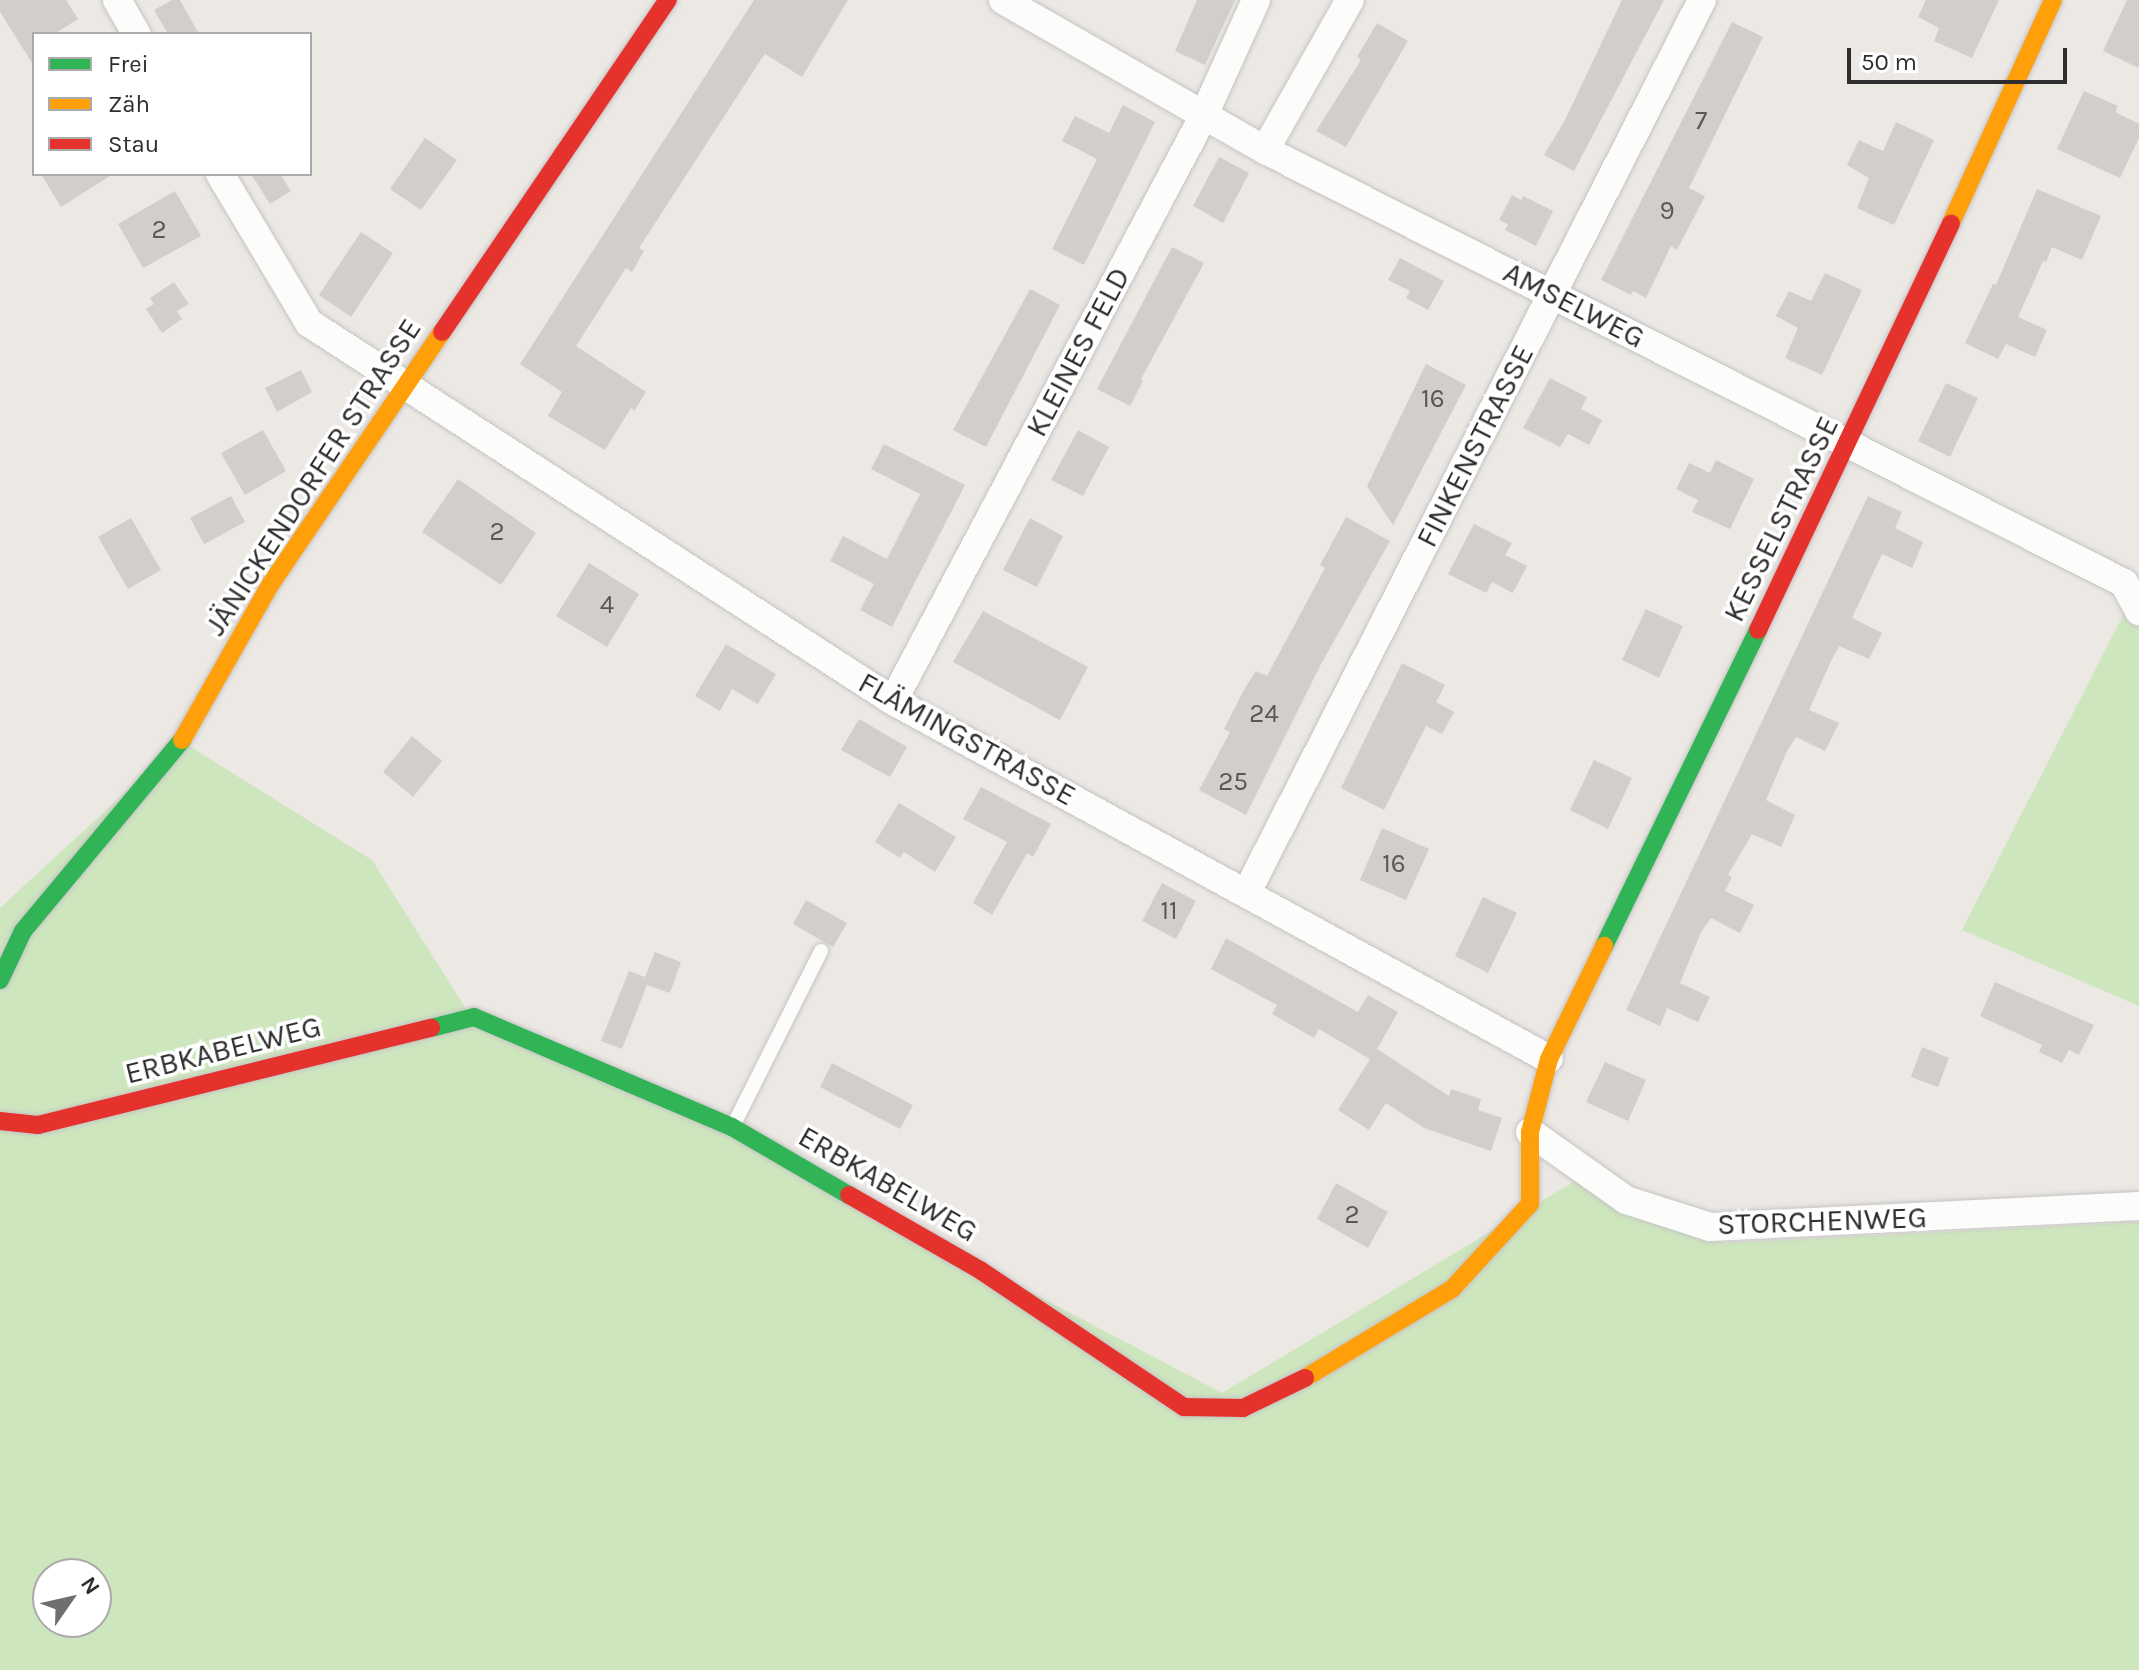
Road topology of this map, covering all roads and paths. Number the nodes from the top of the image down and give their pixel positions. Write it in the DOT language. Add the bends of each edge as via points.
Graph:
graph roads {
  1 [pos="117,0"];
  2 [pos="668,0"];
  3 [pos="1003,0"];
  4 [pos="1256,0"];
  5 [pos="1350,0"];
  6 [pos="1702,0"];
  7 [pos="2053,0"];
  8 [pos="136,32"];
  9 [pos="1203,117"];
  10 [pos="1265,150"];
  11 [pos="221,176"];
  12 [pos="1553,294"];
  13 [pos="405,386"];
  14 [pos="1848,447"];
  15 [pos="2139,611"];
  16 [pos="893,701"];
  17 [pos="1247,892"];
  18 [pos="821,951"];
  19 [pos="0,980"];
  20 [pos="1549,1059"];
  21 [pos="0,1121"];
  22 [pos="732,1127"];
  23 [pos="1530,1132"];
  24 [pos="2139,1206"];
  1 -- 8 [label="street"];
  2 -- 13 [label="street, JÄNICKENDORFER STRASSE"];
  3 -- 9 [label="street, AMSELWEG"];
  4 -- 9 [label="street, KLEINES FELD"];
  5 -- 10 [label="street"];
  6 -- 12 [label="street, FINKENSTRASSE"];
  7 -- 14 [label="street, KESSELSTRASSE"];
  9 -- 10 [label="street, AMSELWEG"];
  9 -- 16 [label="street, KLEINES FELD"];
  10 -- 12 [label="street, AMSELWEG"];
  11 -- 13 [label="street, FLÄMINGSTRASSE" via="309,323"];
  12 -- 14 [label="street, AMSELWEG"];
  12 -- 17 [label="street, FINKENSTRASSE"];
  13 -- 16 [label="street, FLÄMINGSTRASSE"];
  13 -- 19 [label="street, JÄNICKENDORFER STRASSE" via="270,585 181,741 17,930"];
  14 -- 15 [label="street, AMSELWEG" via="2124,583"];
  14 -- 20 [label="street, KESSELSTRASSE"];
  16 -- 17 [label="street, FLÄMINGSTRASSE"];
  17 -- 20 [label="street, FLÄMINGSTRASSE"];
  18 -- 22 [label="lane"];
  20 -- 23 [label="street, ERBKABELWEG"];
  21 -- 22 [label="street, ERBKABELWEG" via="38,1125 474,1017"];
  22 -- 23 [label="street, ERBKABELWEG" via="980,1270 1184,1407 1243,1408 1310,1375 1452,1289 1530,1204"];
  23 -- 24 [label="street, STORCHENWEG" via="1626,1200 1710,1227"];
}
